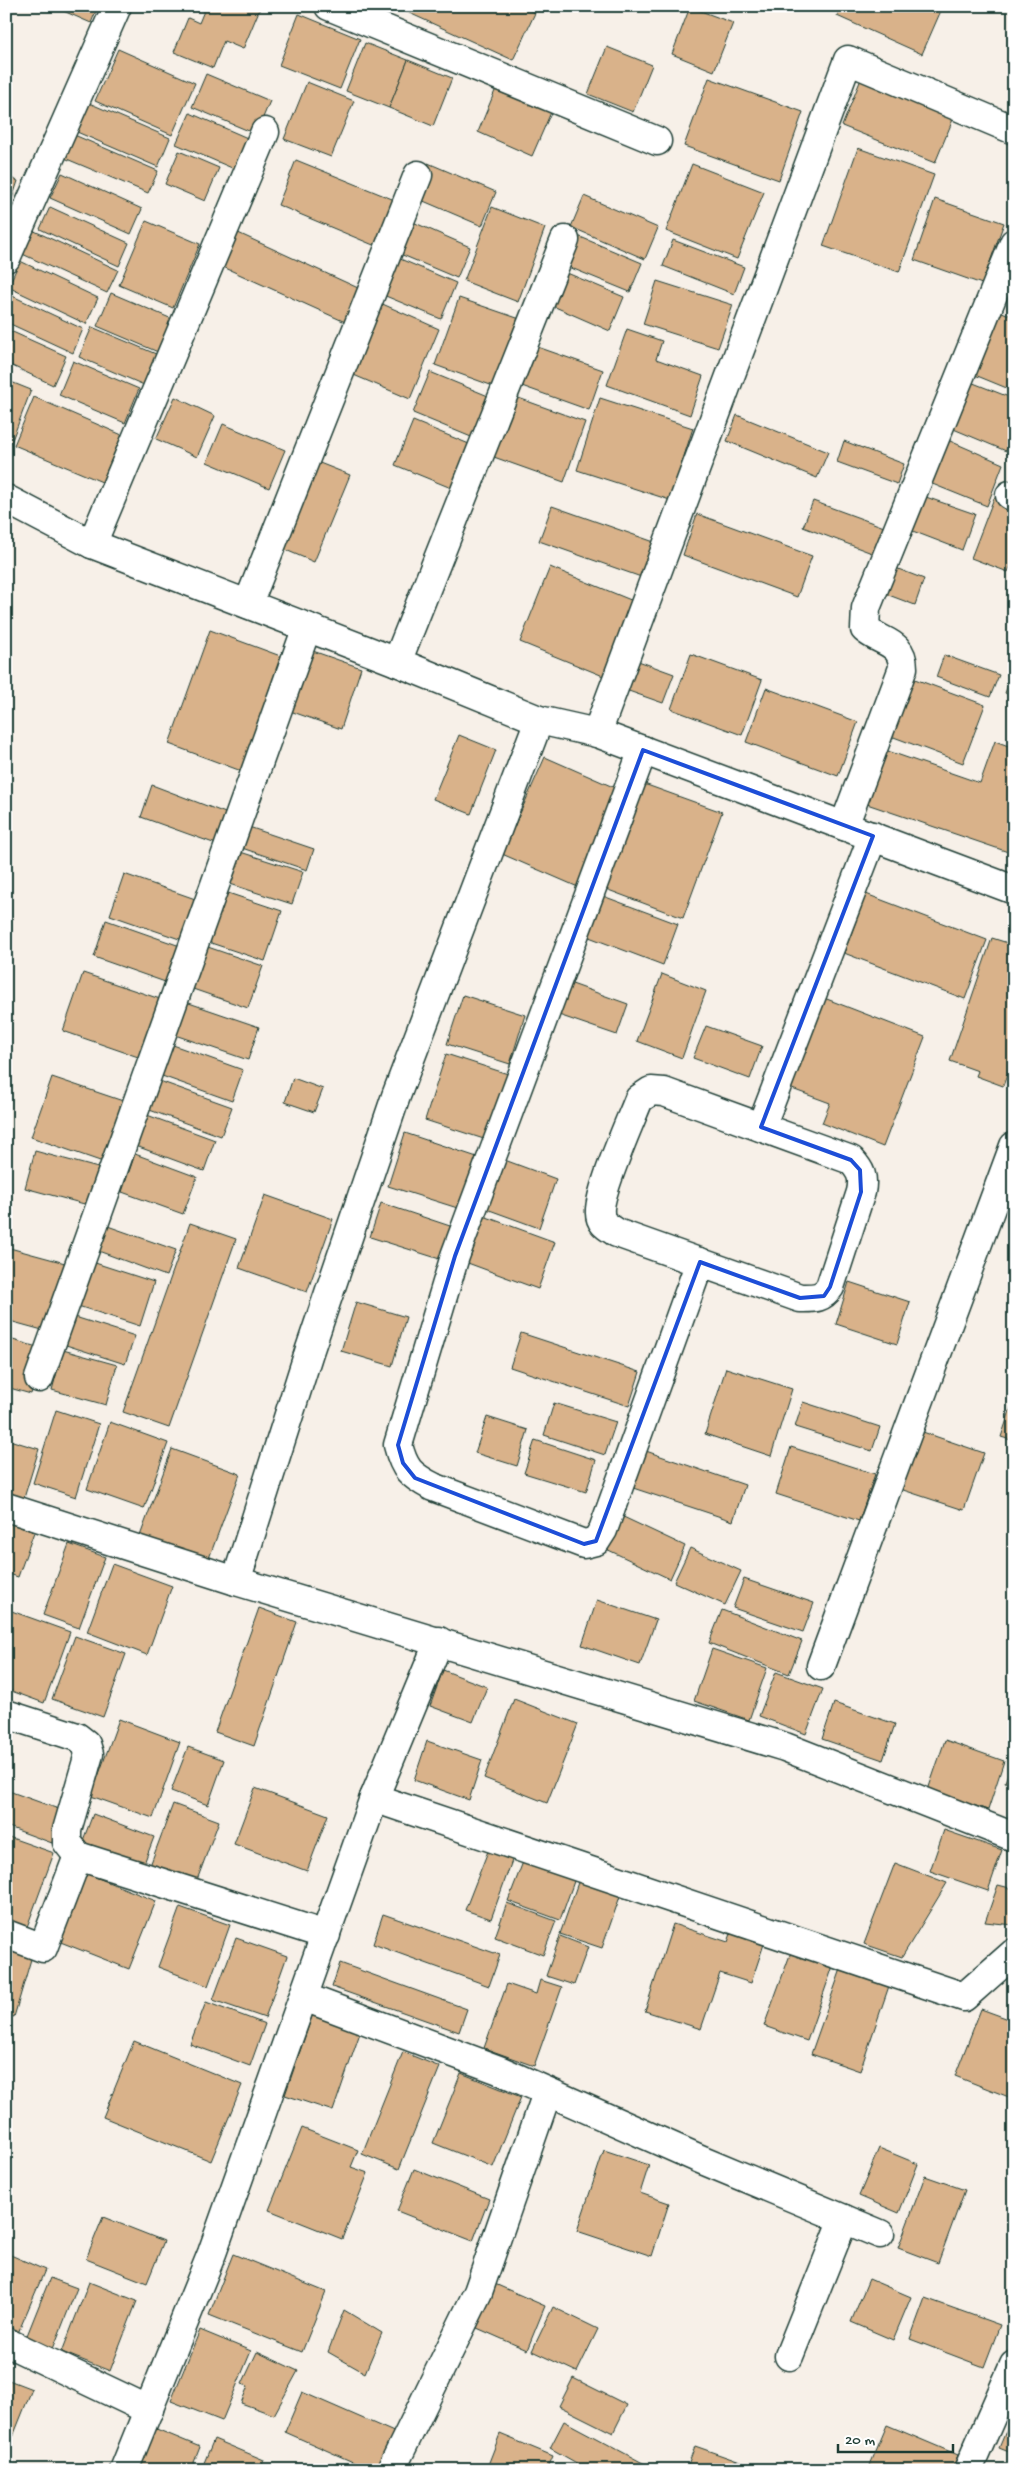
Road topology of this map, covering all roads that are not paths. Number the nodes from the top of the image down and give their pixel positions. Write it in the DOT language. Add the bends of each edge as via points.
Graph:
graph roads {
  1 [pos="117,6"];
  2 [pos="329,6"];
  3 [pos="1014,130"];
  4 [pos="265,132"];
  5 [pos="657,141"];
  6 [pos="418,174"];
  7 [pos="565,240"];
  8 [pos="1014,243"];
  9 [pos="6,258"];
  10 [pos="6,499"];
  11 [pos="92,544"];
  12 [pos="248,604"];
  13 [pos="307,627"];
  14 [pos="397,662"];
  15 [pos="539,720"];
  16 [pos="597,733"];
  17 [pos="643,750"];
  18 [pos="844,826"];
  19 [pos="873,836"];
  20 [pos="1014,890"];
  21 [pos="760,1127"];
  22 [pos="1014,1146"];
  23 [pos="700,1262"];
  24 [pos="39,1378"];
  25 [pos="6,1506"];
  26 [pos="236,1581"];
  27 [pos="439,1642"];
  28 [pos="821,1666"];
  29 [pos="6,1714"];
  30 [pos="374,1798"];
  31 [pos="1014,1837"];
  32 [pos="78,1856"];
  33 [pos="6,1934"];
  34 [pos="326,1935"];
  35 [pos="1014,1953"];
  36 [pos="304,1997"];
  37 [pos="547,2093"];
  38 [pos="844,2219"];
  39 [pos="880,2234"];
  40 [pos="6,2342"];
  41 [pos="790,2356"];
  42 [pos="1014,2366"];
  43 [pos="149,2410"];
  44 [pos="124,2470"];
  45 [pos="391,2470"];
  46 [pos="968,2470"];
  1 -- 9 [label="street"];
  2 -- 5 [label="street"];
  3 -- 16 [label="street" via="848,60"];
  4 -- 11 [label="street"];
  6 -- 12 [label="street"];
  7 -- 14 [label="street"];
  8 -- 18 [label="street" via="866,608 865,629 898,648 903,668"];
  10 -- 11 [label="street"];
  11 -- 12 [label="street"];
  12 -- 13 [label="street"];
  13 -- 14 [label="street"];
  13 -- 24 [label="street"];
  14 -- 15 [label="street"];
  15 -- 16 [label="street"];
  15 -- 26 [label="street" via="396,1096"];
  16 -- 17 [label="street"];
  17 -- 18 [label="street"];
  17 -- 23 [label="street" via="456,1256 398,1445 403,1464 415,1478 433,1487 584,1544 596,1541 613,1504"];
  18 -- 19 [label="street"];
  19 -- 20 [label="street"];
  19 -- 21 [label="street"];
  21 -- 23 [label="street" via="664,1092 651,1091 639,1100 603,1194 600,1213 603,1224"];
  21 -- 23 [label="street" via="851,1160 860,1170 863,1180 861,1192 830,1287 824,1296 800,1298"];
  22 -- 28 [label="street"];
  25 -- 26 [label="street"];
  26 -- 27 [label="street"];
  27 -- 30 [label="street"];
  27 -- 31 [label="street" via="785,1746"];
  29 -- 32 [label="street" via="77,1737 86,1744 89,1754 67,1830 67,1842"];
  30 -- 34 [label="street"];
  30 -- 35 [label="street" via="964,1997"];
  32 -- 33 [label="street" via="43,1948"];
  32 -- 34 [label="street"];
  34 -- 36 [label="street"];
  36 -- 37 [label="street" via="499,2070"];
  36 -- 43 [label="street" via="212,2253"];
  37 -- 38 [label="street"];
  37 -- 45 [label="street" via="478,2292"];
  38 -- 39 [label="street"];
  38 -- 41 [label="street"];
  40 -- 43 [label="street"];
  42 -- 46 [label="street"];
  43 -- 44 [label="street"];
}
